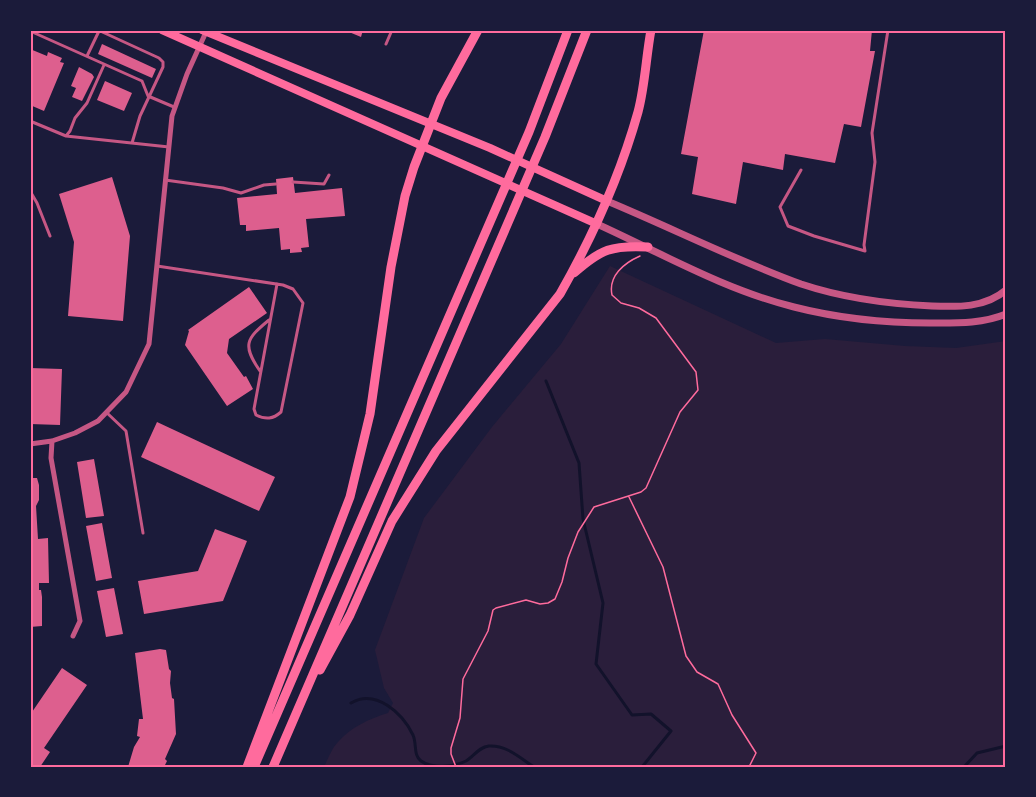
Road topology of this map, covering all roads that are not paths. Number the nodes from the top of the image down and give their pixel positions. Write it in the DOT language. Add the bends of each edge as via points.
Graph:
graph roads {
  1 [pos="98,30"];
  2 [pos="162,30"];
  3 [pos="392,30"];
  4 [pos="478,30"];
  5 [pos="568,30"];
  6 [pos="587,30"];
  7 [pos="651,30"];
  8 [pos="888,30"];
  9 [pos="30,31"];
  10 [pos="205,31"];
  11 [pos="386,44"];
  12 [pos="200,46"];
  13 [pos="87,57"];
  14 [pos="104,65"];
  15 [pos="148,96"];
  16 [pos="174,107"];
  17 [pos="30,121"];
  18 [pos="430,124"];
  19 [pos="66,136"];
  20 [pos="132,143"];
  21 [pos="422,146"];
  22 [pos="169,147"];
  23 [pos="801,170"];
  24 [pos="329,175"];
  25 [pos="165,180"];
  26 [pos="293,182"];
  27 [pos="276,184"];
  28 [pos="30,191"];
  29 [pos="608,201"];
  30 [pos="597,224"];
  31 [pos="50,236"];
  32 [pos="652,249"];
  33 [pos="157,266"];
  34 [pos="570,276"];
  35 [pos="277,284"];
  36 [pos="1006,290"];
  37 [pos="1006,314"];
  38 [pos="270,319"];
  39 [pos="261,372"];
  40 [pos="106,412"];
  41 [pos="52,441"];
  42 [pos="30,444"];
  43 [pos="143,533"];
  44 [pos="73,636"];
  45 [pos="298,710"];
  46 [pos="247,767"];
  47 [pos="254,767"];
  48 [pos="273,767"];
  1 -- 13 [label="lane"];
  1 -- 15 [label="lane" via="163,62"];
  2 -- 12 [label="main road"];
  3 -- 11 [label="lane"];
  4 -- 18 [label="highway" via="456,66"];
  5 -- 47 [label="highway" via="529,132"];
  6 -- 45 [label="highway" via="545,137"];
  7 -- 29 [label="highway" via="638,111"];
  8 -- 23 [label="lane" via="872,133 875,162 865,251 788,226 780,207"];
  9 -- 13 [label="lane"];
  10 -- 12 [label="street"];
  10 -- 18 [label="main road"];
  12 -- 16 [label="street"];
  12 -- 21 [label="main road"];
  13 -- 14 [label="lane"];
  14 -- 15 [label="lane" via="142,81"];
  14 -- 19 [label="lane"];
  15 -- 16 [label="lane"];
  15 -- 20 [label="lane"];
  16 -- 22 [label="street"];
  17 -- 19 [label="lane"];
  18 -- 21 [label="highway"];
  18 -- 29 [label="main road"];
  19 -- 20 [label="lane"];
  20 -- 22 [label="lane"];
  21 -- 30 [label="main road"];
  21 -- 46 [label="highway" via="395,243 370,414 350,497"];
  22 -- 25 [label="street"];
  24 -- 26 [label="lane" via="324,184"];
  25 -- 27 [label="lane" via="241,193"];
  25 -- 33 [label="street"];
  28 -- 31 [label="lane"];
  29 -- 30 [label="highway"];
  29 -- 36 [label="street" via="802,284 833,293 908,305 965,306 992,300"];
  30 -- 32 [label="street"];
  30 -- 34 [label="highway"];
  32 -- 34 [label="highway" via="610,249 593,256"];
  32 -- 37 [label="street" via="762,297 833,315 958,323"];
  33 -- 35 [label="lane"];
  33 -- 40 [label="street" via="148,344 126,392"];
  34 -- 45 [label="highway" via="560,294 436,451 392,521 350,615"];
  35 -- 38 [label="lane"];
  35 -- 39 [label="lane" via="293,289 303,303 281,412 274,418 260,418 254,409"];
  38 -- 39 [label="lane"];
  38 -- 39 [label="lane" via="251,337 249,346"];
  40 -- 41 [label="street" via="98,421"];
  40 -- 43 [label="lane" via="126,431"];
  41 -- 42 [label="street"];
  41 -- 44 [label="street" via="51,458 80,621"];
  45 -- 48 [label="highway"];
}
